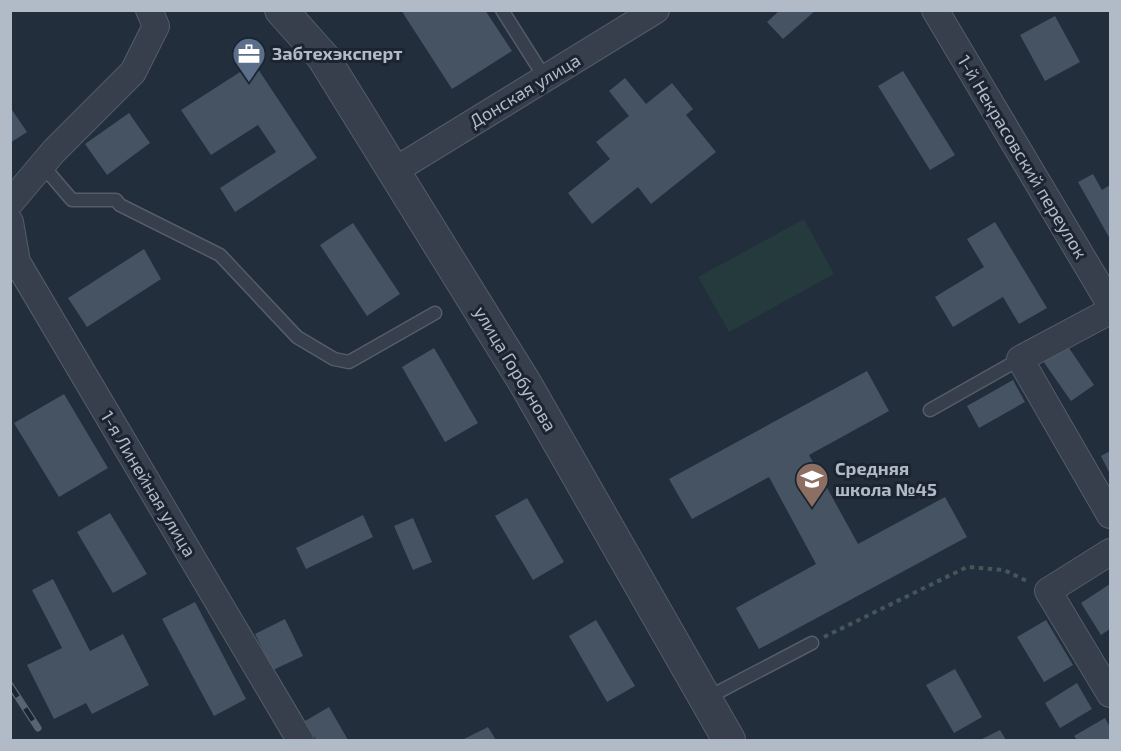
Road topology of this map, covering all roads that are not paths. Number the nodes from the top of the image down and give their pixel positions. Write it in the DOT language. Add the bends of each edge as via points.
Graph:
graph roads {
  1 [pos="149,10"];
  2 [pos="281,10"];
  3 [pos="502,10"];
  4 [pos="656,10"];
  5 [pos="934,10"];
  6 [pos="545,78"];
  7 [pos="42,165"];
  8 [pos="394,171"];
  9 [pos="10,203"];
  10 [pos="10,222"];
  11 [pos="1109,300"];
  12 [pos="435,313"];
  13 [pos="1020,358"];
  14 [pos="930,410"];
  15 [pos="1110,515"];
  16 [pos="1110,552"];
  17 [pos="812,643"];
  18 [pos="1110,694"];
  19 [pos="706,698"];
  20 [pos="300,741"];
  21 [pos="729,741"];
  1 -- 7 [label="street" via="156,26 133,72"];
  2 -- 8 [label="street, улица Горбунова" via="323,57"];
  3 -- 6 [label="lane"];
  4 -- 6 [label="street, Донская улица"];
  5 -- 11 [label="street, 1-й Некрасовский переулок"];
  6 -- 8 [label="street, Донская улица"];
  7 -- 9 [label="street"];
  7 -- 12 [label="lane" via="72,200 116,200 220,255 297,337 333,359 349,362"];
  8 -- 19 [label="street, улица Горбунова" via="525,382"];
  10 -- 20 [label="street, 1-я Линейная улица" via="17,261"];
  11 -- 13 [label="street"];
  13 -- 14 [label="lane"];
  13 -- 15 [label="street"];
  16 -- 18 [label="street" via="1048,591"];
  17 -- 19 [label="lane"];
  19 -- 21 [label="street, улица Горбунова"];
}
